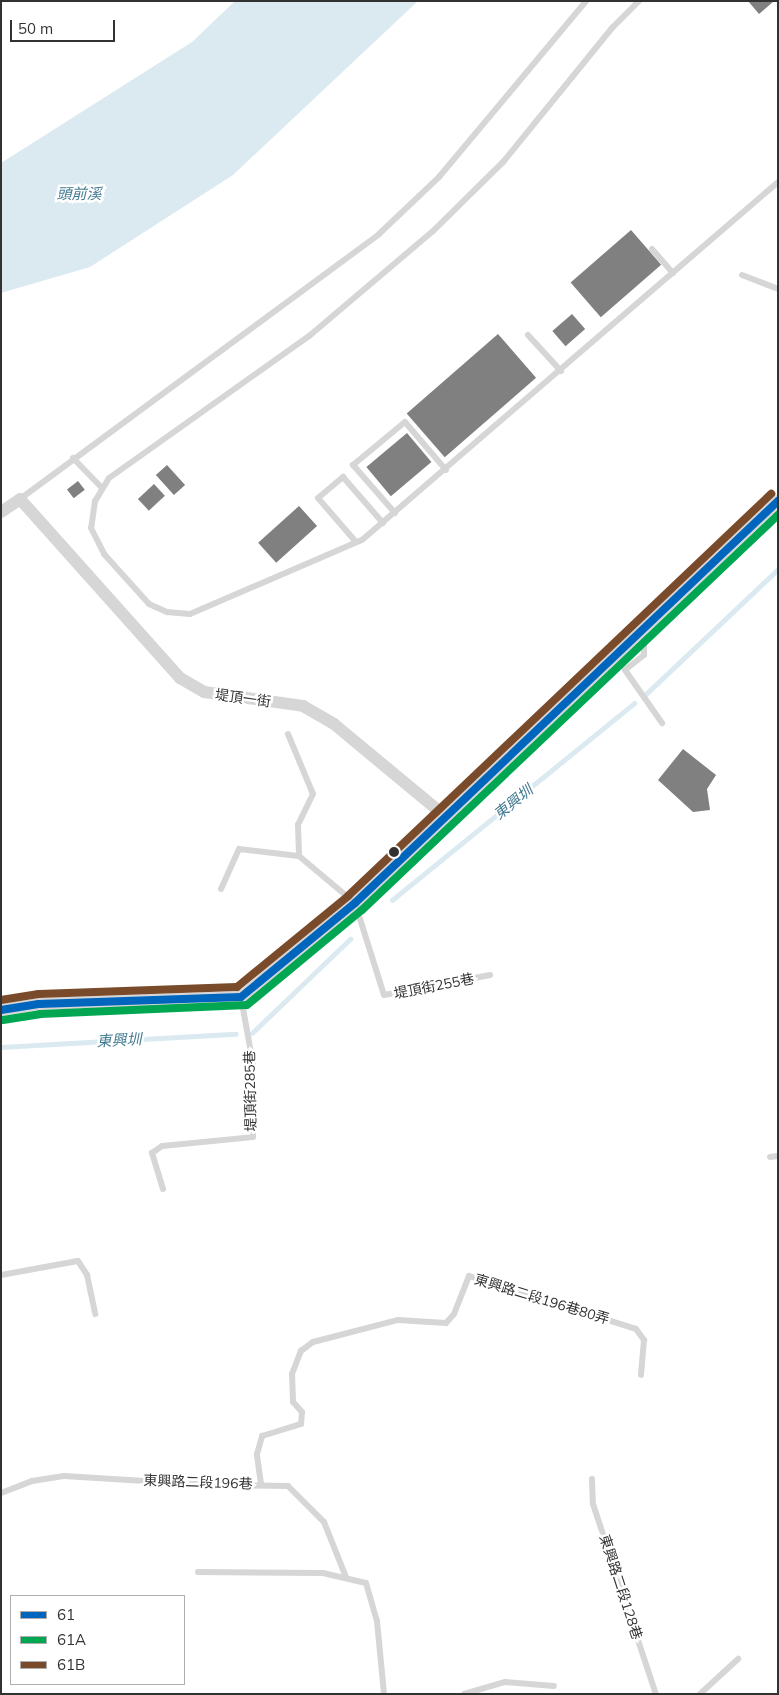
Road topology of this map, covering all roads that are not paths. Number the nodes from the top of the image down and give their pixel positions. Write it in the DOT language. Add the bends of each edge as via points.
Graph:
graph roads {
  1 [pos="586,1"];
  2 [pos="639,1"];
  3 [pos="778,182"];
  4 [pos="652,248"];
  5 [pos="672,273"];
  6 [pos="742,274"];
  7 [pos="778,289"];
  8 [pos="528,335"];
  9 [pos="561,372"];
  10 [pos="73,458"];
  11 [pos="446,470"];
  12 [pos="102,487"];
  13 [pos="20,499"];
  14 [pos="778,501"];
  15 [pos="1,512"];
  16 [pos="395,513"];
  17 [pos="383,523"];
  18 [pos="356,542"];
  19 [pos="644,628"];
  20 [pos="662,723"];
  21 [pos="288,734"];
  22 [pos="445,816"];
  23 [pos="299,856"];
  24 [pos="221,889"];
  25 [pos="356,903"];
  26 [pos="490,975"];
  27 [pos="241,996"];
  28 [pos="1,1010"];
  29 [pos="778,1156"];
  30 [pos="770,1157"];
  31 [pos="163,1189"];
  32 [pos="1,1275"];
  33 [pos="94,1314"];
  34 [pos="641,1375"];
  35 [pos="592,1479"];
  36 [pos="261,1484"];
  37 [pos="1,1493"];
  38 [pos="198,1572"];
  39 [pos="346,1577"];
  40 [pos="738,1659"];
  41 [pos="554,1686"];
  42 [pos="384,1694"];
  43 [pos="464,1694"];
  44 [pos="656,1694"];
  45 [pos="700,1694"];
  1 -- 10 [label="lane" via="439,177 379,234"];
  2 -- 12 [label="lane" via="602,40 503,162 433,231 309,336 119,470"];
  3 -- 5 [label="lane"];
  4 -- 5 [label="lane"];
  5 -- 9 [label="lane"];
  6 -- 7 [label="lane"];
  8 -- 9 [label="lane"];
  9 -- 11 [label="lane"];
  10 -- 12 [label="lane"];
  10 -- 13 [label="lane"];
  11 -- 16 [label="lane"];
  11 -- 16 [label="lane" via="405,422 354,465"];
  12 -- 18 [label="lane" via="92,514 95,541 149,604 178,615 202,611"];
  13 -- 15 [label="street"];
  13 -- 22 [label="street, 堤頂一街" via="180,678 204,692 303,706 334,724"];
  14 -- 19 [label="street"];
  16 -- 17 [label="lane"];
  17 -- 18 [label="lane"];
  17 -- 18 [label="lane" via="342,477 318,498"];
  19 -- 20 [label="lane" via="644,655 625,670"];
  19 -- 22 [label="street"];
  21 -- 23 [label="lane" via="313,794 298,825"];
  22 -- 25 [label="street"];
  23 -- 24 [label="lane" via="239,849"];
  23 -- 25 [label="lane"];
  25 -- 26 [label="lane, 堤頂街255巷" via="384,995"];
  25 -- 27 [label="street"];
  27 -- 28 [label="street" via="39,1004"];
  27 -- 31 [label="lane, 堤頂街285巷" via="253,1064 253,1138 162,1146 152,1153"];
  29 -- 30 [label="lane"];
  32 -- 33 [label="lane" via="78,1261 87,1275"];
  34 -- 36 [label="lane, 東興路二段196巷80弄" via="644,1340 636,1329 469,1276 454,1314 446,1323 398,1320 313,1342 301,1351 292,1374 293,1402 302,1412 301,1424 262,1436 257,1454"];
  35 -- 44 [label="lane, 東興路二段128巷" via="593,1504"];
  36 -- 37 [label="lane, 東興路二段196巷" via="210,1485 64,1476 32,1481"];
  36 -- 39 [label="lane, 東興路二段196巷" via="288,1486 324,1522"];
  38 -- 39 [label="lane"];
  39 -- 42 [label="lane" via="366,1583 377,1621"];
  40 -- 45 [label="lane"];
  41 -- 43 [label="lane" via="505,1682"];
}
